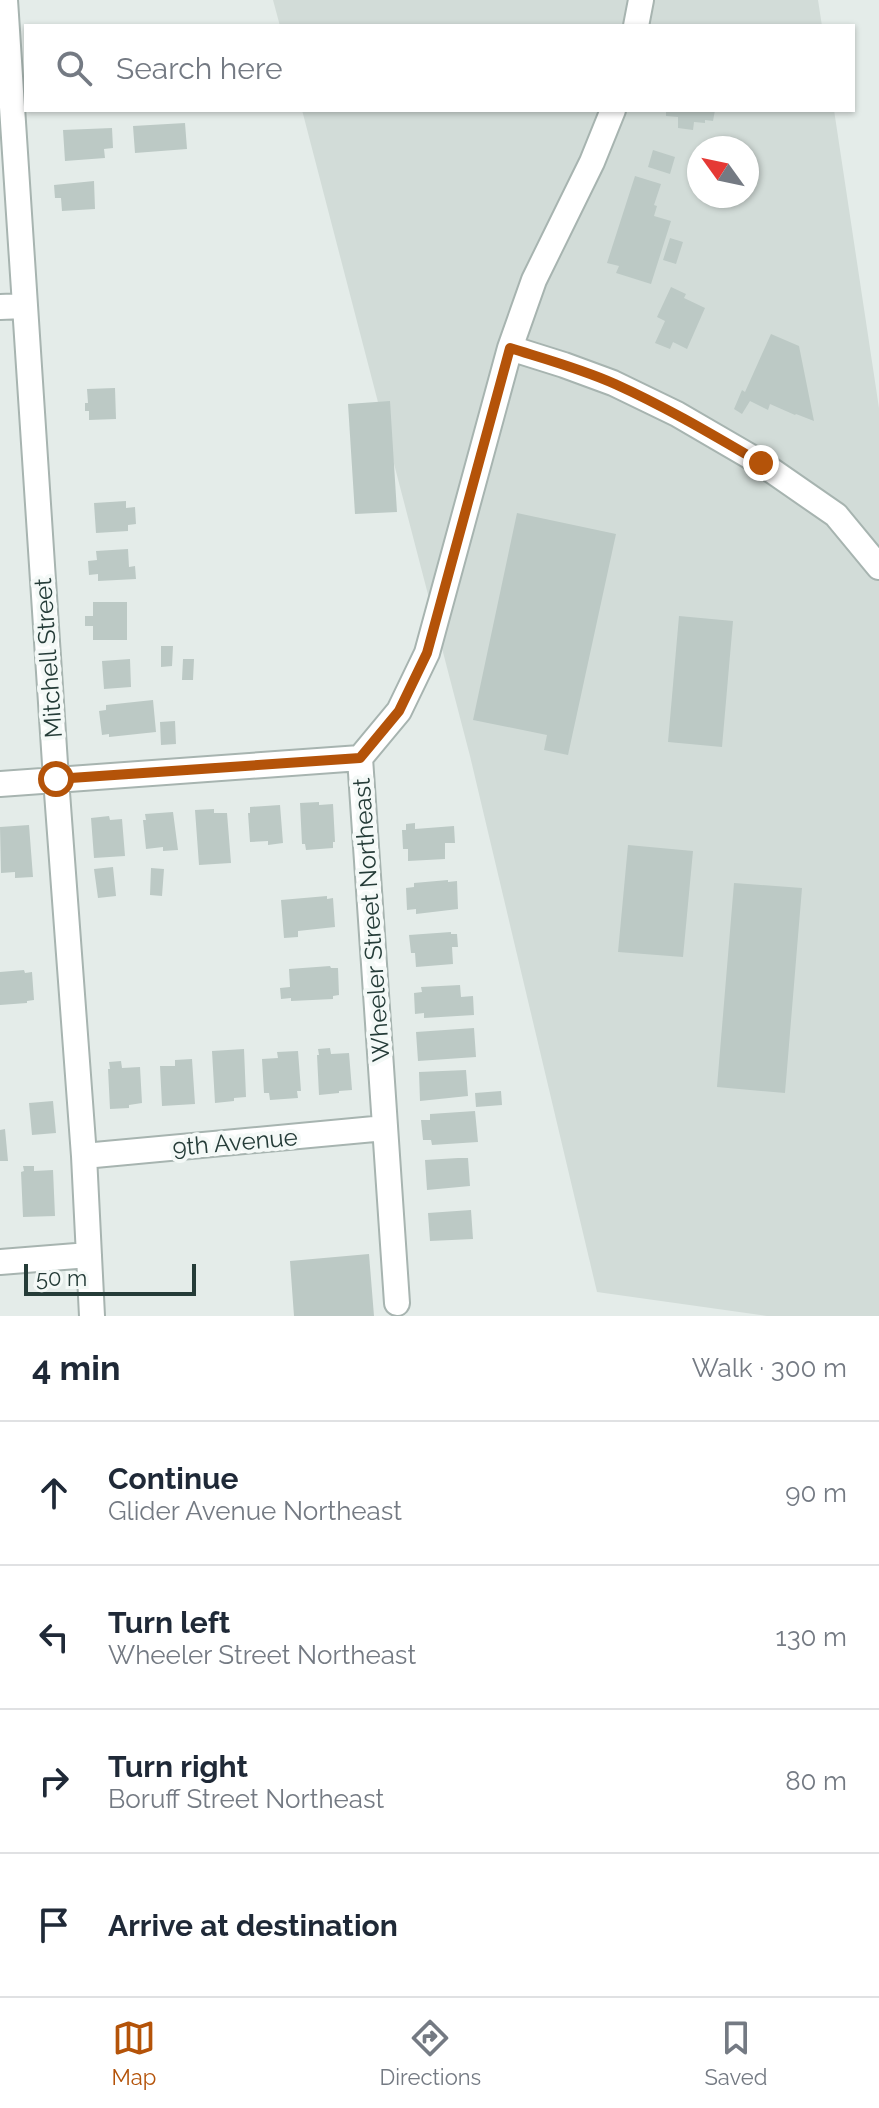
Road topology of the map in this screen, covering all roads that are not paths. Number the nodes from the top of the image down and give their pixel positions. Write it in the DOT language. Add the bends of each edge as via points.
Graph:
graph roads {
  1 [pos="5,0"];
  2 [pos="641,0"];
  3 [pos="636,24"];
  4 [pos="612,112"];
  5 [pos="25,306"];
  6 [pos="0,307"];
  7 [pos="510,348"];
  8 [pos="879,567"];
  9 [pos="360,758"];
  10 [pos="56,779"];
  11 [pos="0,784"];
  12 [pos="385,1128"];
  13 [pos="84,1156"];
  14 [pos="89,1255"];
  15 [pos="0,1262"];
  16 [pos="397,1303"];
  17 [pos="92,1316"];
  1 -- 5 [label="street, Mitchell Street"];
  2 -- 3 [label="street"];
  4 -- 7 [label="street, Wheeler Street Northeast" via="534,280"];
  5 -- 6 [label="street"];
  5 -- 10 [label="street, Mitchell Street"];
  7 -- 8 [label="street" via="613,383 761,463 836,515"];
  7 -- 9 [label="street, Wheeler Street Northeast" via="427,653 399,711"];
  9 -- 10 [label="street"];
  9 -- 12 [label="street, Wheeler Street Northeast"];
  10 -- 11 [label="street"];
  10 -- 13 [label="street, Mitchell Street"];
  12 -- 13 [label="street, 9th Avenue"];
  12 -- 16 [label="street, Wheeler Street Northeast"];
  13 -- 14 [label="street, Mitchell Street"];
  14 -- 15 [label="street"];
  14 -- 17 [label="street, Mitchell Street"];
}
